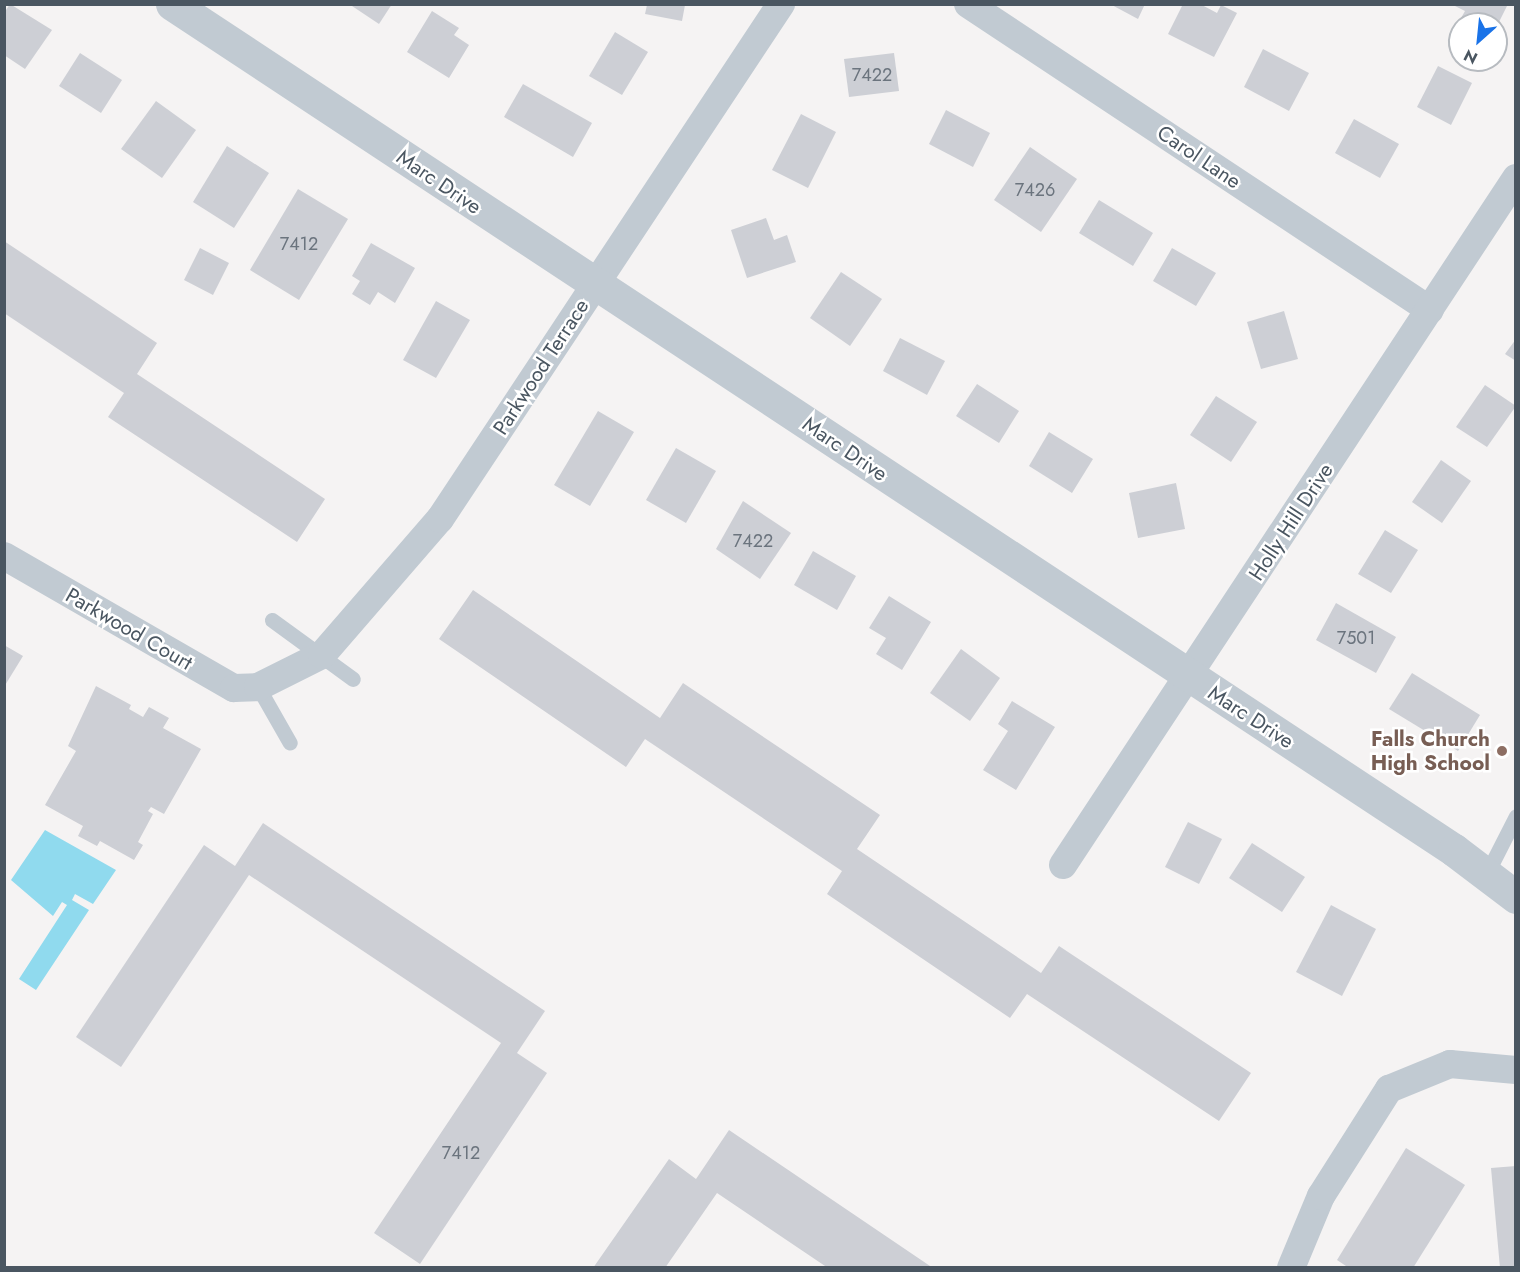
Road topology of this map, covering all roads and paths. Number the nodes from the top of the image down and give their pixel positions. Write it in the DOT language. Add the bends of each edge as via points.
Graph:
graph roads {
  1 [pos="172,4"];
  2 [pos="781,4"];
  3 [pos="969,4"];
  4 [pos="1515,178"];
  5 [pos="594,285"];
  6 [pos="1430,310"];
  7 [pos="4,556"];
  8 [pos="272,620"];
  9 [pos="322,655"];
  10 [pos="1189,677"];
  11 [pos="353,679"];
  12 [pos="258,687"];
  13 [pos="290,743"];
  14 [pos="1515,816"];
  15 [pos="1064,865"];
  16 [pos="1486,875"];
  17 [pos="1515,897"];
  18 [pos="1515,1070"];
  19 [pos="1291,1268"];
  1 -- 5 [label="street, Marc Drive"];
  2 -- 5 [label="street, Parkwood Terrace"];
  3 -- 6 [label="street, Carol Lane"];
  4 -- 6 [label="street, Holly Hill Drive"];
  5 -- 9 [label="street, Parkwood Terrace" via="440,519"];
  5 -- 10 [label="street, Marc Drive"];
  6 -- 10 [label="street, Holly Hill Drive"];
  7 -- 12 [label="street, Parkwood Court" via="201,671 234,688"];
  8 -- 9 [label="lane"];
  9 -- 11 [label="lane"];
  9 -- 12 [label="street, Parkwood Terrace"];
  10 -- 15 [label="street, Holly Hill Drive"];
  10 -- 16 [label="street, Marc Drive"];
  12 -- 13 [label="lane"];
  14 -- 16 [label="lane"];
  16 -- 17 [label="street, Marc Drive"];
  18 -- 19 [label="street" via="1450,1064 1389,1089 1321,1196"];
}
